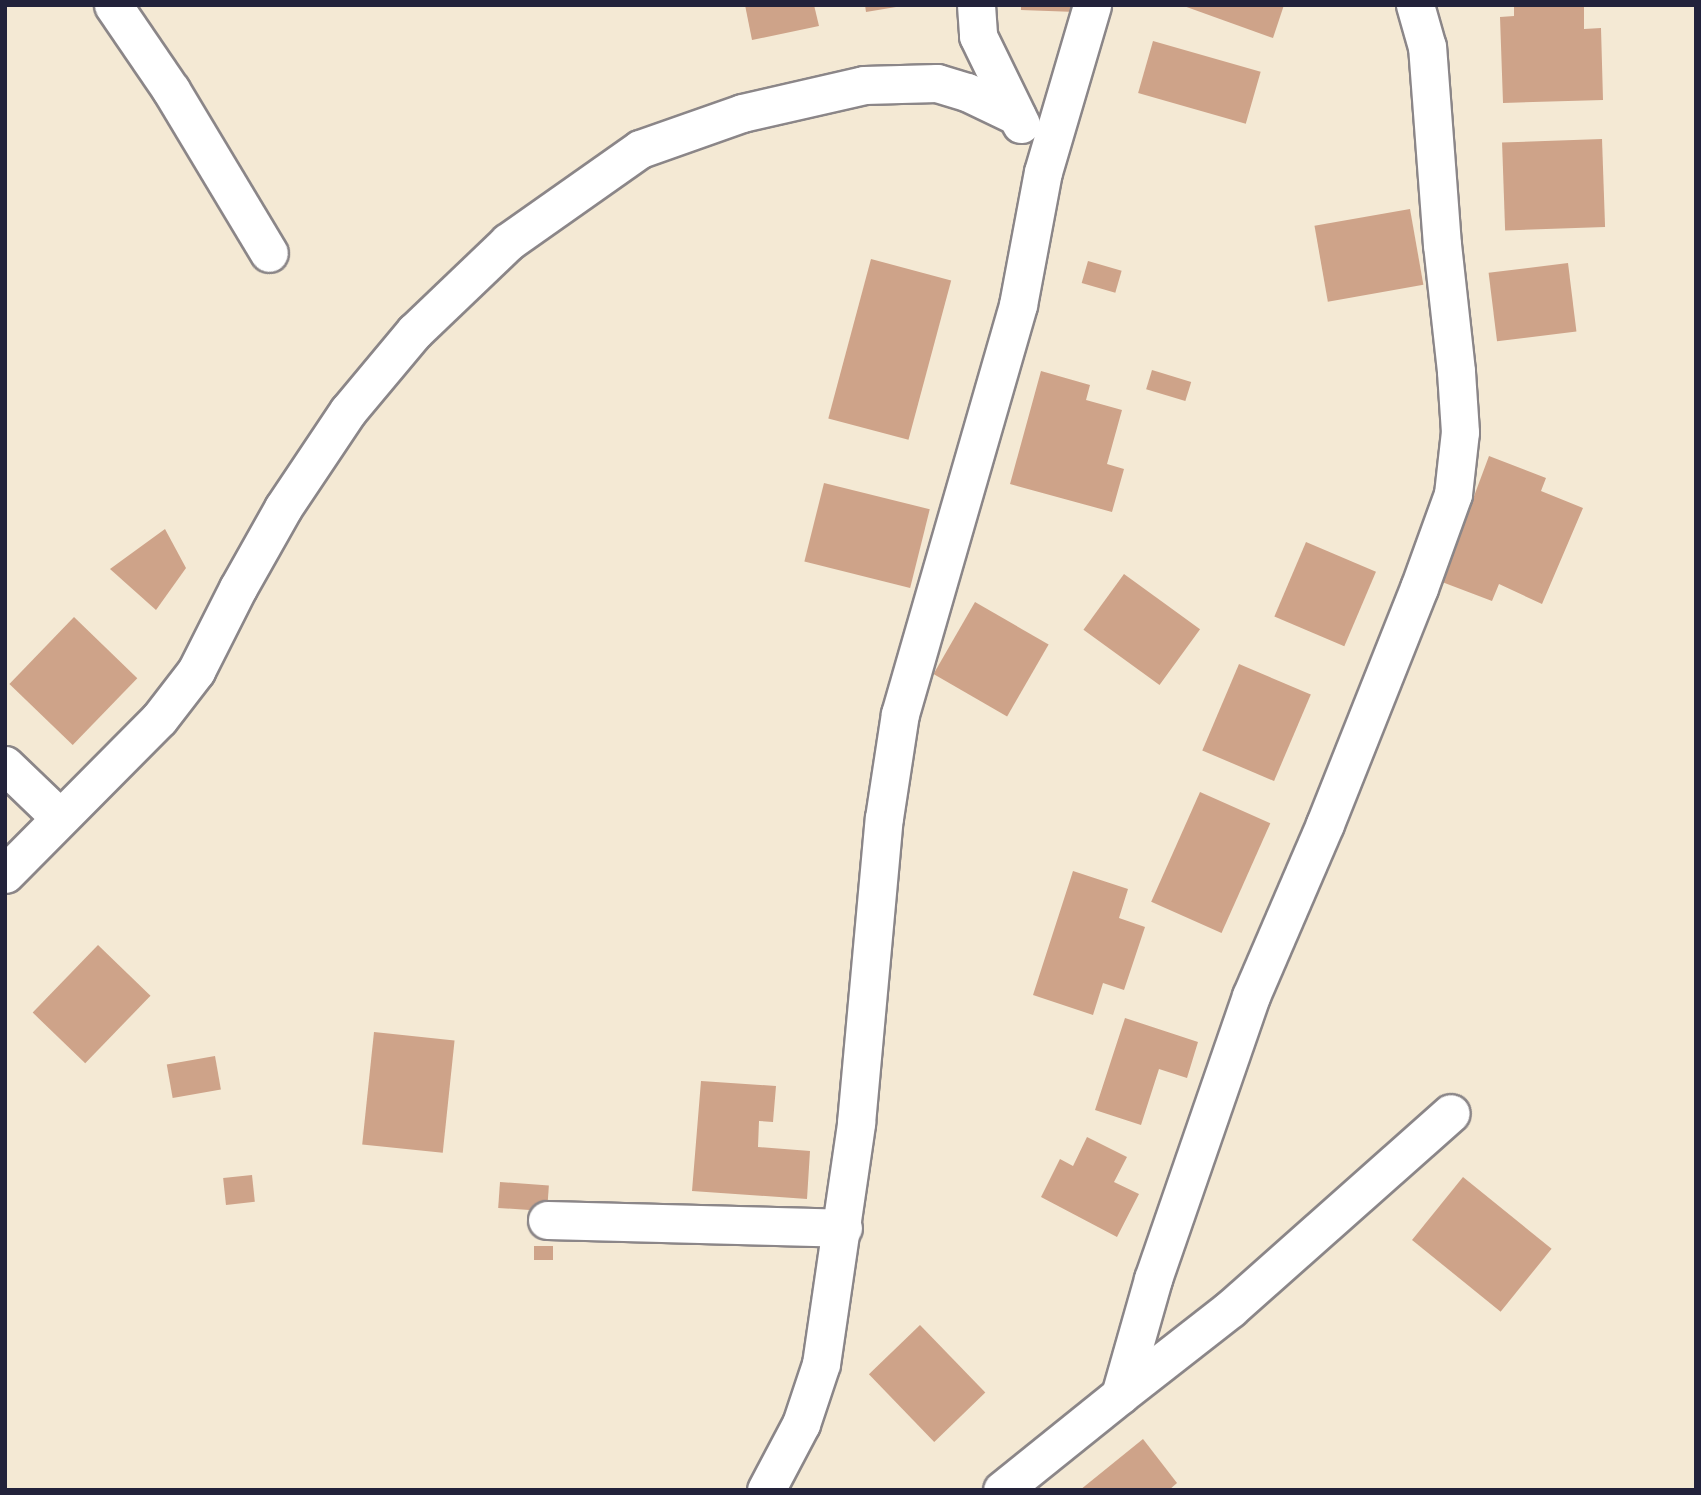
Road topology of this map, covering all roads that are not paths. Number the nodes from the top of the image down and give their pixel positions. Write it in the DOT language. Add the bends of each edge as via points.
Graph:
graph roads {
  1 [pos="113,5"];
  2 [pos="976,5"];
  3 [pos="1092,5"];
  4 [pos="1415,5"];
  5 [pos="1017,116"];
  6 [pos="1043,172"];
  7 [pos="269,253"];
  8 [pos="5,765"];
  9 [pos="60,818"];
  10 [pos="5,874"];
  11 [pos="1451,1113"];
  12 [pos="547,1220"];
  13 [pos="843,1228"];
  14 [pos="1121,1395"];
  15 [pos="766,1490"];
  16 [pos="1002,1490"];
  1 -- 7 [label="street" via="171,90"];
  2 -- 5 [label="street" via="978,36"];
  3 -- 6 [label="street"];
  4 -- 14 [label="street" via="1427,47 1456,372 1460,432 1453,494 1325,824 1251,996 1153,1279"];
  5 -- 6 [label="street"];
  5 -- 9 [label="street" via="937,83 864,85 742,113 640,149 508,242 415,331 348,411 283,508 196,671 159,719"];
  6 -- 13 [label="street" via="1018,305 900,714 884,818"];
  8 -- 9 [label="street"];
  9 -- 10 [label="street"];
  11 -- 14 [label="street" via="1230,1309"];
  12 -- 13 [label="street"];
  13 -- 15 [label="street" via="821,1364 800,1424"];
  14 -- 16 [label="street"];
}
